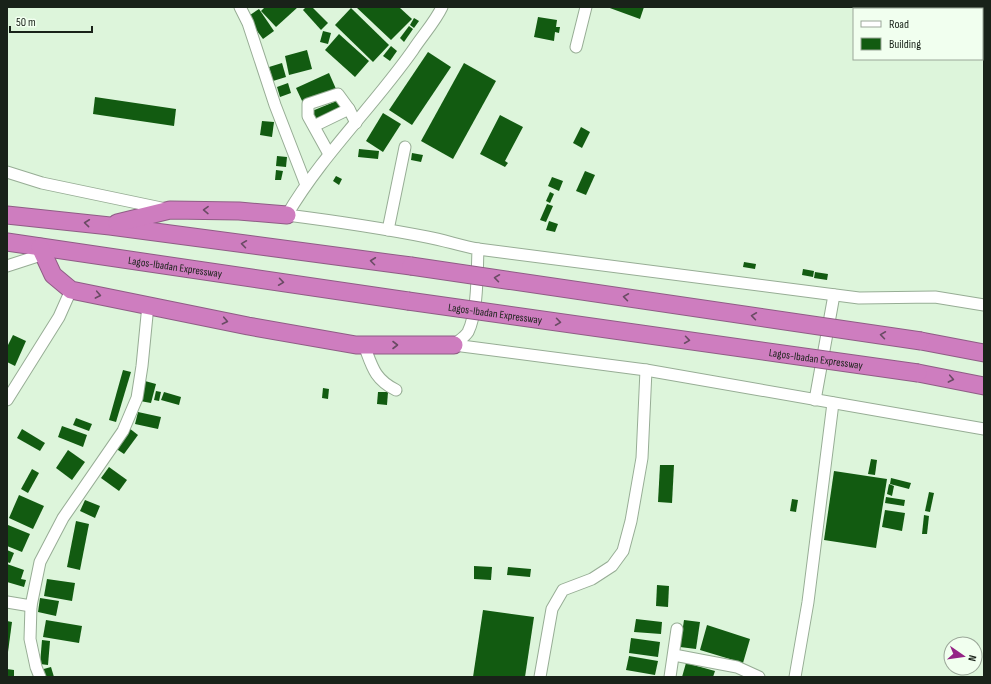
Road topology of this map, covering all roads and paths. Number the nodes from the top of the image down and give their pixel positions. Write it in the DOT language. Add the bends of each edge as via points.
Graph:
graph roads {
  1 [pos="240,7"];
  2 [pos="442,7"];
  3 [pos="586,7"];
  4 [pos="576,47"];
  5 [pos="349,109"];
  6 [pos="356,123"];
  7 [pos="314,126"];
  8 [pos="405,147"];
  9 [pos="329,154"];
  10 [pos="7,172"];
  11 [pos="306,185"];
  12 [pos="170,210"];
  13 [pos="7,215"];
  14 [pos="287,215"];
  15 [pos="110,226"];
  16 [pos="388,230"];
  17 [pos="7,242"];
  18 [pos="478,248"];
  19 [pos="42,251"];
  20 [pos="7,266"];
  21 [pos="72,290"];
  22 [pos="834,295"];
  23 [pos="148,305"];
  24 [pos="984,306"];
  25 [pos="364,345"];
  26 [pos="454,345"];
  27 [pos="984,353"];
  28 [pos="646,370"];
  29 [pos="984,386"];
  30 [pos="396,390"];
  31 [pos="7,400"];
  32 [pos="815,400"];
  33 [pos="833,404"];
  34 [pos="984,421"];
  35 [pos="979,428"];
  36 [pos="7,602"];
  37 [pos="31,606"];
  38 [pos="678,629"];
  39 [pos="674,655"];
  40 [pos="40,677"];
  41 [pos="540,677"];
  42 [pos="670,677"];
  43 [pos="759,677"];
  44 [pos="795,677"];
  1 -- 11 [label="street"];
  2 -- 6 [label="street" via="403,63"];
  3 -- 4 [label="street"];
  5 -- 6 [label="street"];
  5 -- 7 [label="street"];
  5 -- 7 [label="street" via="340,95 335,93 308,104 308,116"];
  6 -- 9 [label="street"];
  7 -- 9 [label="street"];
  8 -- 16 [label="street"];
  9 -- 11 [label="street"];
  10 -- 12 [label="street" via="42,183"];
  11 -- 14 [label="street"];
  14 -- 12 [label="highway, one-way"];
  12 -- 15 [label="highway"];
  15 -- 13 [label="highway, one-way"];
  14 -- 16 [label="street"];
  27 -- 15 [label="highway, one-way, bridge" via="921,341 412,266"];
  16 -- 18 [label="street"];
  17 -- 19 [label="highway, Lagos-Ibadan Expressway"];
  18 -- 22 [label="street"];
  18 -- 26 [label="street" via="476,290 468,333"];
  19 -- 20 [label="street"];
  19 -- 21 [label="highway" via="53,275"];
  19 -- 29 [label="highway, Lagos-Ibadan Expressway, one-way, bridge" via="918,373"];
  21 -- 23 [label="highway, one-way"];
  21 -- 31 [label="street" via="59,317"];
  22 -- 24 [label="street" via="859,298 935,296"];
  22 -- 32 [label="street"];
  23 -- 25 [label="highway, one-way" via="248,326"];
  23 -- 37 [label="street" via="137,398 123,431 63,518 40,562"];
  25 -- 26 [label="highway, one-way"];
  25 -- 30 [label="street" via="373,370 380,380"];
  26 -- 28 [label="street"];
  28 -- 32 [label="street"];
  28 -- 41 [label="street" via="642,458 623,551 612,566 592,579 563,590 552,609"];
  32 -- 33 [label="street"];
  33 -- 35 [label="street"];
  33 -- 44 [label="street" via="808,602"];
  34 -- 35 [label="street"];
  36 -- 37 [label="street"];
  37 -- 40 [label="street" via="30,638"];
  38 -- 39 [label="street"];
  39 -- 42 [label="street"];
  39 -- 43 [label="street" via="737,667"];
}
